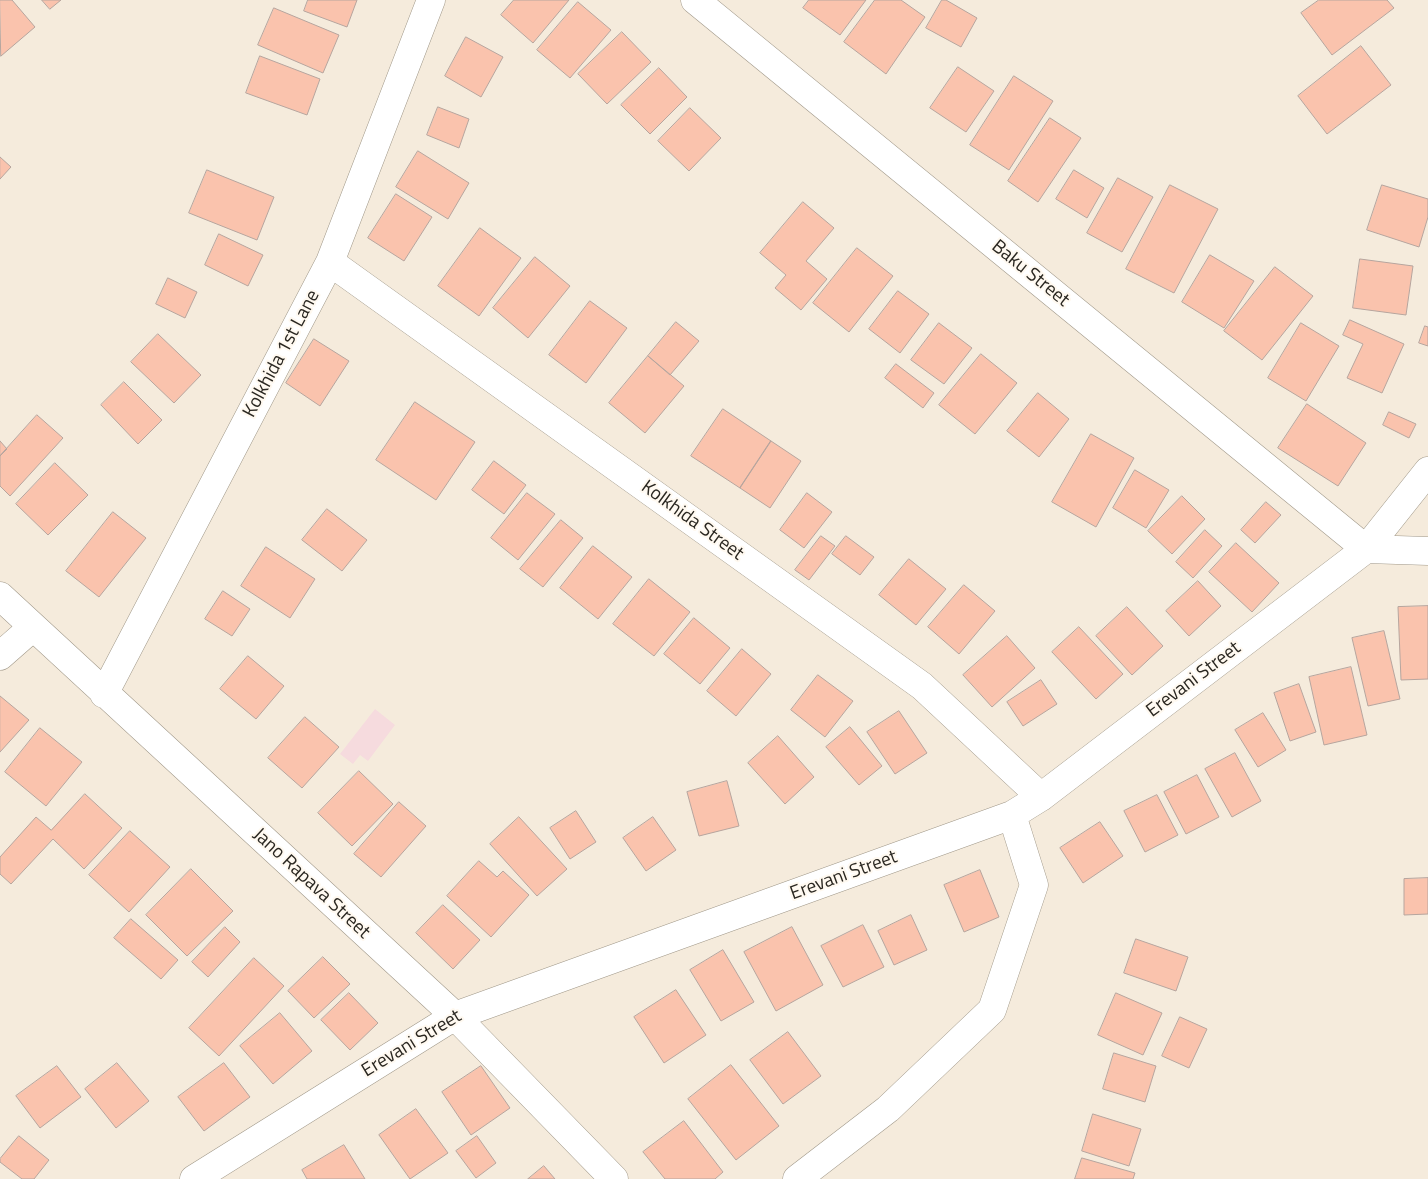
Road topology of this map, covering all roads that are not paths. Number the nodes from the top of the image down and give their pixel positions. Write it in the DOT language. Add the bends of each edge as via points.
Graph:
graph roads {
  1 [pos="431,0"];
  2 [pos="695,0"];
  3 [pos="330,262"];
  4 [pos="1428,471"];
  5 [pos="1366,548"];
  6 [pos="1428,551"];
  7 [pos="0,596"];
  8 [pos="33,627"];
  9 [pos="0,656"];
  10 [pos="104,694"];
  11 [pos="1041,797"];
  12 [pos="1012,815"];
  13 [pos="455,1016"];
  14 [pos="194,1179"];
  15 [pos="614,1179"];
  16 [pos="797,1179"];
  1 -- 3 [label="street, Kolkhida 1st Lane"];
  2 -- 5 [label="street, Baku Street"];
  3 -- 10 [label="street, Kolkhida 1st Lane"];
  3 -- 11 [label="street, Kolkhida Street" via="922,686"];
  4 -- 5 [label="street, Erevani Street"];
  5 -- 6 [label="street"];
  5 -- 11 [label="street, Erevani Street"];
  7 -- 8 [label="street, Jano Rapava Street"];
  8 -- 9 [label="street"];
  8 -- 10 [label="street, Jano Rapava Street"];
  10 -- 13 [label="street, Jano Rapava Street"];
  11 -- 12 [label="street, Erevani Street"];
  12 -- 13 [label="street, Erevani Street"];
  12 -- 16 [label="street" via="1034,884 992,1010 888,1109"];
  13 -- 14 [label="street, Erevani Street"];
  13 -- 15 [label="street, Jano Rapava Street"];
}
